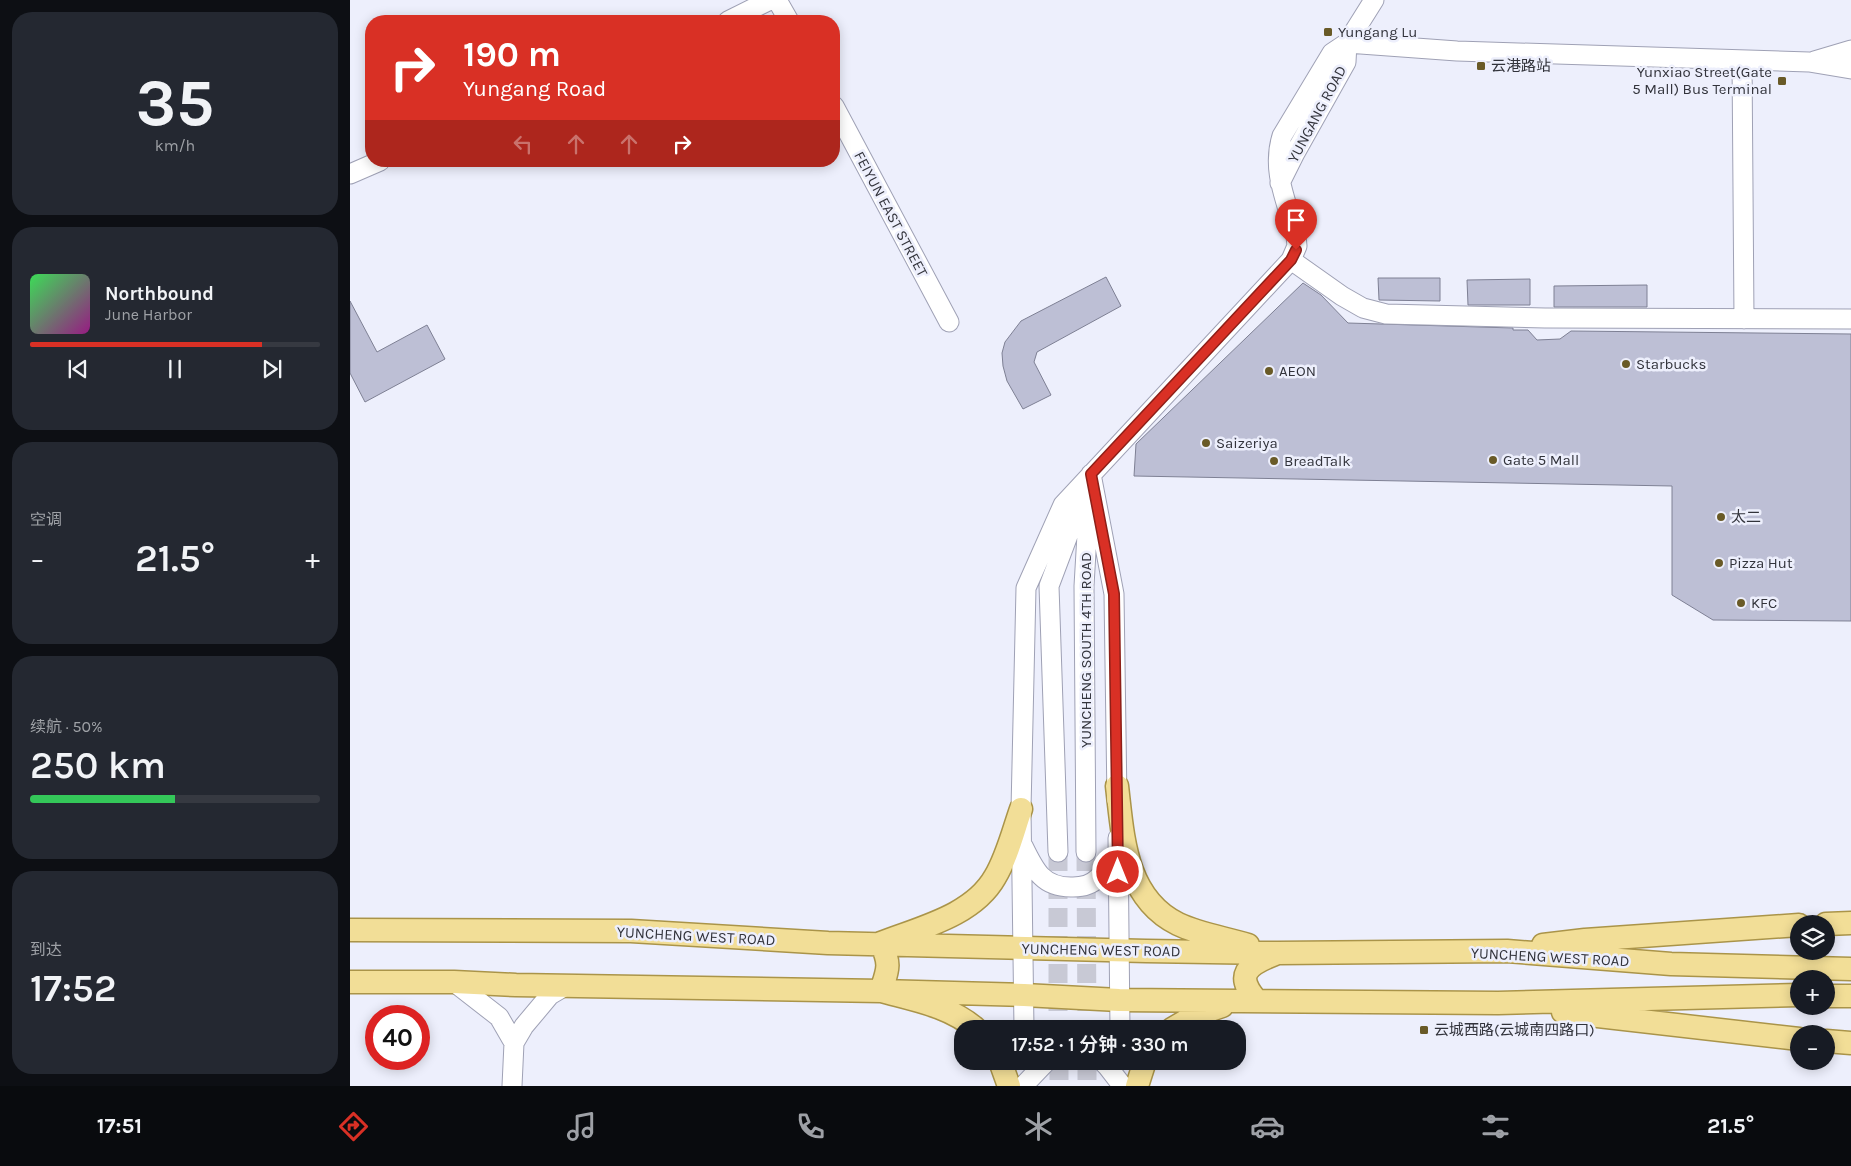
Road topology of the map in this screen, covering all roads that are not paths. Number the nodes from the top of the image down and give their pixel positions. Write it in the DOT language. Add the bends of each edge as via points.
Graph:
graph roads {
  1 [pos="770,0"];
  2 [pos="777,0"];
  3 [pos="1374,0"];
  4 [pos="740,15"];
  5 [pos="786,15"];
  6 [pos="1347,43"];
  7 [pos="1851,50"];
  8 [pos="1742,60"];
  9 [pos="1809,62"];
  10 [pos="1851,69"];
  11 [pos="840,117"];
  12 [pos="366,167"];
  13 [pos="350,174"];
  14 [pos="1291,260"];
  15 [pos="1744,319"];
  16 [pos="1851,320"];
  17 [pos="949,322"];
  18 [pos="1091,474"];
  19 [pos="1117,786"];
  20 [pos="1021,809"];
  21 [pos="1021,843"];
  22 [pos="1058,852"];
  23 [pos="1086,852"];
  24 [pos="1118,853"];
  25 [pos="1851,923"];
  26 [pos="1835,924"];
  27 [pos="1790,926"];
  28 [pos="350,930"];
  29 [pos="881,943"];
  30 [pos="1024,948"];
  31 [pos="1119,950"];
  32 [pos="1507,951"];
  33 [pos="1278,953"];
  34 [pos="1851,969"];
  35 [pos="350,982"];
  36 [pos="454,982"];
  37 [pos="567,985"];
  38 [pos="881,991"];
  39 [pos="1024,995"];
  40 [pos="1790,995"];
  41 [pos="1835,996"];
  42 [pos="1851,996"];
  43 [pos="1120,1000"];
  44 [pos="1258,1001"];
  45 [pos="1498,1003"];
  46 [pos="964,1020"];
  47 [pos="1024,1020"];
  48 [pos="1120,1020"];
  49 [pos="1187,1020"];
  50 [pos="1790,1038"];
  51 [pos="1835,1042"];
  52 [pos="514,1043"];
  53 [pos="1851,1043"];
  54 [pos="1003,1070"];
  55 [pos="1023,1070"];
  56 [pos="1038,1070"];
  57 [pos="1111,1070"];
  58 [pos="1122,1070"];
  59 [pos="1138,1070"];
  60 [pos="1126,1085"];
  61 [pos="512,1086"];
  62 [pos="1009,1086"];
  63 [pos="1023,1086"];
  1 -- 4 [label="street"];
  2 -- 5 [label="street"];
  3 -- 6 [label="street, YUNGANG ROAD"];
  6 -- 8 [label="street" via="1457,51"];
  6 -- 14 [label="street, YUNGANG ROAD" via="1346,62 1280,184 1296,236 1297,246"];
  7 -- 9 [label="street"];
  8 -- 9 [label="street"];
  8 -- 15 [label="street"];
  9 -- 10 [label="street"];
  11 -- 17 [label="street, FEIYUN EAST STREET"];
  12 -- 13 [label="street"];
  14 -- 15 [label="street" via="1363,308 1386,314"];
  14 -- 18 [label="street"];
  15 -- 16 [label="street"];
  18 -- 19 [label="street" via="1114,594"];
  18 -- 20 [label="street" via="1063,505 1026,588"];
  18 -- 22 [label="street, YUNCHENG SOUTH 4TH ROAD" via="1048,586"];
  18 -- 23 [label="street, YUNCHENG SOUTH 4TH ROAD" via="1084,586"];
  19 -- 24 [label="street"];
  19 -- 33 [label="main road" via="1128,862 1151,905 1179,925"];
  20 -- 21 [label="street"];
  20 -- 29 [label="main road" via="1001,864 982,894 948,916"];
  21 -- 24 [label="street" via="1044,880 1068,887 1092,883"];
  21 -- 30 [label="street"];
  24 -- 31 [label="street"];
  25 -- 26 [label="main road"];
  27 -- 32 [label="main road" via="1585,940"];
  28 -- 29 [label="main road, YUNCHENG WEST ROAD" via="631,931 828,943"];
  29 -- 30 [label="main road, YUNCHENG WEST ROAD"];
  29 -- 38 [label="main road" via="888,958"];
  30 -- 31 [label="main road, YUNCHENG WEST ROAD"];
  30 -- 39 [label="street"];
  31 -- 33 [label="main road, YUNCHENG WEST ROAD"];
  31 -- 43 [label="street"];
  32 -- 33 [label="main road, YUNCHENG WEST ROAD"];
  32 -- 34 [label="main road, YUNCHENG WEST ROAD" via="1671,964"];
  33 -- 44 [label="main road" via="1252,964 1246,974 1245,984"];
  35 -- 36 [label="main road"];
  36 -- 37 [label="main road"];
  36 -- 52 [label="street" via="499,1017"];
  37 -- 38 [label="main road"];
  37 -- 52 [label="street" via="550,995"];
  38 -- 39 [label="main road"];
  38 -- 46 [label="main road" via="938,1006"];
  39 -- 43 [label="main road"];
  39 -- 47 [label="street"];
  40 -- 45 [label="main road"];
  41 -- 42 [label="main road"];
  43 -- 44 [label="main road"];
  43 -- 48 [label="street"];
  44 -- 45 [label="main road"];
  44 -- 49 [label="main road" via="1225,1005"];
  45 -- 50 [label="main road"];
  51 -- 53 [label="main road"];
  52 -- 61 [label="street"];
  54 -- 62 [label="main road"];
  55 -- 63 [label="street"];
  56 -- 63 [label="street"];
  57 -- 60 [label="street"];
  58 -- 60 [label="street"];
  59 -- 60 [label="main road"];
}
